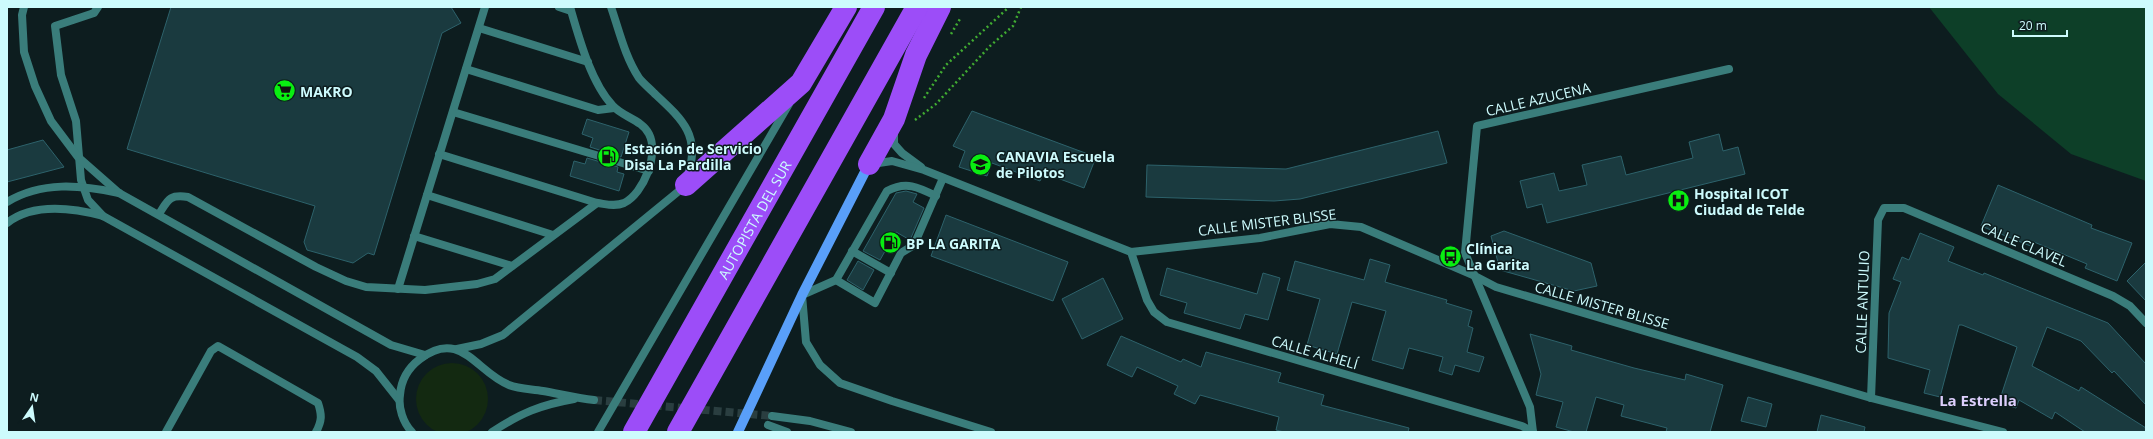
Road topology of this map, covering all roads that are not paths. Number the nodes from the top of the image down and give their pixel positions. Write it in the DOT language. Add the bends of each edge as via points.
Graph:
graph roads {
  1 [pos="24,7"];
  2 [pos="98,7"];
  3 [pos="485,7"];
  4 [pos="559,7"];
  5 [pos="611,7"];
  6 [pos="846,7"];
  7 [pos="874,7"];
  8 [pos="917,7"];
  9 [pos="940,7"];
  10 [pos="570,9"];
  11 [pos="479,28"];
  12 [pos="588,62"];
  13 [pos="466,69"];
  14 [pos="1729,70"];
  15 [pos="801,83"];
  16 [pos="614,108"];
  17 [pos="453,112"];
  18 [pos="902,121"];
  19 [pos="440,154"];
  20 [pos="78,157"];
  21 [pos="868,164"];
  22 [pos="924,170"];
  23 [pos="649,171"];
  24 [pos="943,178"];
  25 [pos="686,185"];
  26 [pos="83,186"];
  27 [pos="119,193"];
  28 [pos="427,195"];
  29 [pos="936,196"];
  30 [pos="7,202"];
  31 [pos="597,203"];
  32 [pos="1884,208"];
  33 [pos="159,214"];
  34 [pos="104,216"];
  35 [pos="7,223"];
  36 [pos="553,235"];
  37 [pos="414,236"];
  38 [pos="852,251"];
  39 [pos="1131,252"];
  40 [pos="512,266"];
  41 [pos="891,273"];
  42 [pos="1473,275"];
  43 [pos="836,280"];
  44 [pos="398,289"];
  45 [pos="802,296"];
  46 [pos="2146,323"];
  47 [pos="458,349"];
  48 [pos="425,355"];
  49 [pos="578,398"];
  50 [pos="1871,398"];
  51 [pos="399,400"];
  52 [pos="594,400"];
  53 [pos="772,416"];
  54 [pos="768,425"];
  55 [pos="410,431"];
  56 [pos="166,432"];
  57 [pos="316,432"];
  58 [pos="492,432"];
  59 [pos="598,432"];
  60 [pos="634,432"];
  61 [pos="678,432"];
  62 [pos="738,432"];
  63 [pos="787,432"];
  64 [pos="850,432"];
  65 [pos="991,432"];
  66 [pos="1533,432"];
  67 [pos="2004,432"];
  1 -- 20 [label="street" via="24,52 35,86 51,121"];
  2 -- 20 [label="street" via="94,13 55,26 61,75 76,121"];
  3 -- 11 [label="street"];
  4 -- 10 [label="street"];
  5 -- 25 [label="street" via="627,54 639,78 687,127 692,140 693,160"];
  6 -- 15 [label="highway"];
  7 -- 60 [label="highway, AUTOPISTA DEL SUR"];
  8 -- 61 [label="highway"];
  9 -- 18 [label="highway" via="916,55"];
  10 -- 12 [label="street"];
  11 -- 12 [label="street"];
  11 -- 13 [label="street"];
  12 -- 16 [label="street" via="606,98"];
  13 -- 16 [label="street" via="598,110"];
  13 -- 17 [label="street"];
  14 -- 42 [label="street, CALLE AZUCENA" via="1477,126 1465,253"];
  15 -- 25 [label="highway"];
  15 -- 59 [label="street"];
  16 -- 23 [label="street" via="643,126 649,134 652,146"];
  17 -- 19 [label="street"];
  17 -- 23 [label="street"];
  18 -- 21 [label="highway"];
  18 -- 22 [label="street, CALLE MISTER BLISSE" via="894,144"];
  19 -- 28 [label="street"];
  19 -- 31 [label="street"];
  20 -- 26 [label="street"];
  20 -- 27 [label="street"];
  21 -- 22 [label="street, CALLE MISTER BLISSE" via="892,161"];
  21 -- 45 [label="main road"];
  22 -- 24 [label="street, CALLE MISTER BLISSE"];
  23 -- 31 [label="street" via="642,184 625,203"];
  24 -- 29 [label="street"];
  24 -- 39 [label="street, CALLE MISTER BLISSE"];
  25 -- 47 [label="street" via="503,335 481,344"];
  26 -- 27 [label="street"];
  26 -- 30 [label="street" via="63,186 30,193"];
  26 -- 34 [label="street" via="88,200"];
  27 -- 33 [label="street"];
  28 -- 36 [label="street"];
  28 -- 37 [label="street"];
  29 -- 38 [label="street" via="915,186 896,186 887,191"];
  29 -- 41 [label="street" via="914,245 901,253"];
  31 -- 36 [label="street"];
  32 -- 46 [label="street, CALLE CLAVEL" via="1904,208 2113,296 2130,306"];
  32 -- 50 [label="street, CALLE ANTULIO" via="1878,220"];
  33 -- 44 [label="street" via="169,198 177,195 188,198 316,268 366,287"];
  33 -- 48 [label="street" via="391,345"];
  34 -- 35 [label="street" via="65,208 36,211"];
  34 -- 51 [label="street" via="356,357 376,371"];
  36 -- 40 [label="street"];
  37 -- 40 [label="street"];
  37 -- 44 [label="street"];
  38 -- 41 [label="street"];
  38 -- 43 [label="street"];
  39 -- 42 [label="street, CALLE MISTER BLISSE" via="1260,238 1330,224 1361,227"];
  39 -- 66 [label="street, CALLE ALHELÍ" via="1147,300 1154,312 1167,322 1522,426"];
  40 -- 44 [label="street" via="494,279 477,284 425,290"];
  41 -- 43 [label="street" via="875,303"];
  42 -- 50 [label="street, CALLE MISTER BLISSE" via="1496,287"];
  42 -- 66 [label="street, CALLE AZUCENA" via="1530,407"];
  43 -- 45 [label="street"];
  45 -- 62 [label="main road"];
  45 -- 65 [label="street" via="806,342 820,365 840,383"];
  47 -- 48 [label="street" via="438,350"];
  47 -- 49 [label="street" via="469,354 492,376 511,386"];
  48 -- 51 [label="street" via="414,363 406,374"];
  49 -- 52 [label="street"];
  49 -- 58 [label="street" via="548,403 524,413"];
  50 -- 67 [label="street, CALLE MISTER BLISSE"];
  51 -- 55 [label="street" via="402,416"];
  53 -- 64 [label="street" via="810,421"];
  54 -- 63 [label="street"];
  56 -- 57 [label="street" via="210,351 218,346 318,403 321,422"];
}
